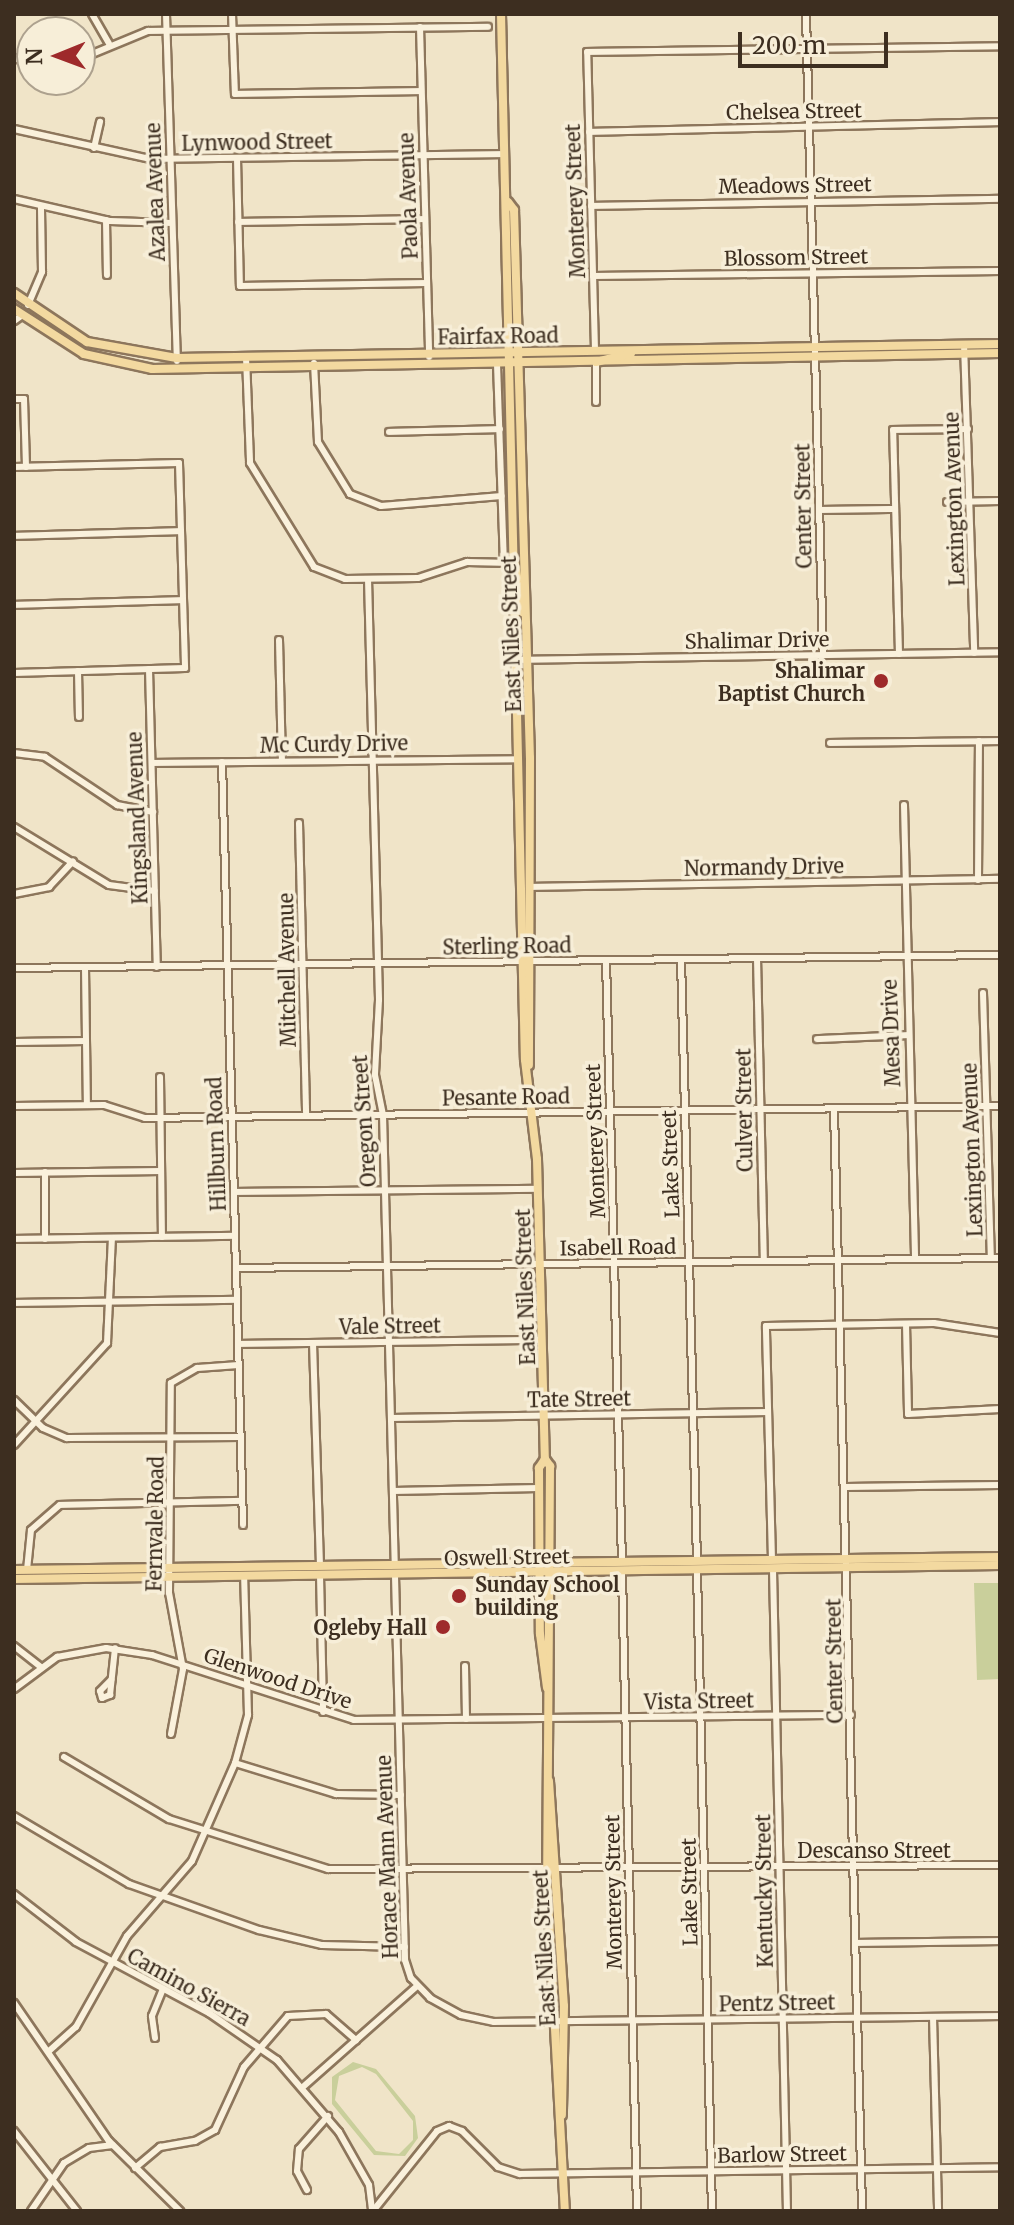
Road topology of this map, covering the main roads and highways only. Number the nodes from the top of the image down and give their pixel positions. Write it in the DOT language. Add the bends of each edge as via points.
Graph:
graph roads {
  1 [pos="501,14"];
  2 [pos="508,202"];
  3 [pos="503,243"];
  4 [pos="14,293"];
  5 [pos="517,297"];
  6 [pos="16,315"];
  7 [pos="1000,344"];
  8 [pos="647,349"];
  9 [pos="964,349"];
  10 [pos="815,351"];
  11 [pos="507,352"];
  12 [pos="519,352"];
  13 [pos="1000,353"];
  14 [pos="596,362"];
  15 [pos="520,364"];
  16 [pos="507,365"];
  17 [pos="504,430"];
  18 [pos="523,490"];
  19 [pos="508,562"];
  20 [pos="526,621"];
  21 [pos="518,759"];
  22 [pos="527,811"];
  23 [pos="520,840"];
  24 [pos="529,887"];
  25 [pos="526,962"];
  26 [pos="545,1459"];
  27 [pos="1000,1557"];
  28 [pos="848,1563"];
  29 [pos="452,1564"];
  30 [pos="395,1565"];
  31 [pos="1000,1565"];
  32 [pos="545,1568"];
  33 [pos="14,1570"];
  34 [pos="320,1570"];
  35 [pos="169,1572"];
  36 [pos="339,1575"];
  37 [pos="395,1576"];
  38 [pos="14,1579"];
  39 [pos="565,2211"];
  1 -- 2 [label="main road, East Niles Street"];
  2 -- 3 [label="main road, East Niles Street"];
  2 -- 5 [label="main road, East Niles Street" via="514,210"];
  3 -- 5 [label="main road"];
  3 -- 11 [label="main road, East Niles Street"];
  4 -- 11 [label="main road, Fairfax Road" via="87,342 177,358"];
  5 -- 12 [label="main road, East Niles Street"];
  6 -- 16 [label="main road, Fairfax Road" via="99,360 177,369"];
  7 -- 9 [label="main road, Fairfax Road"];
  8 -- 10 [label="main road, Fairfax Road"];
  8 -- 12 [label="main road, Fairfax Road"];
  8 -- 14 [label="main road"];
  9 -- 10 [label="main road, Fairfax Road"];
  9 -- 13 [label="main road, Fairfax Road"];
  10 -- 14 [label="main road, Fairfax Road"];
  11 -- 12 [label="main road, Fairfax Road"];
  11 -- 16 [label="main road, East Niles Street"];
  12 -- 15 [label="main road, East Niles Street"];
  14 -- 15 [label="main road, Fairfax Road"];
  15 -- 16 [label="main road, Fairfax Road"];
  15 -- 18 [label="main road, East Niles Street"];
  16 -- 17 [label="main road, East Niles Street"];
  17 -- 18 [label="main road"];
  17 -- 19 [label="main road, East Niles Street"];
  18 -- 20 [label="main road, East Niles Street"];
  19 -- 20 [label="main road"];
  19 -- 21 [label="main road, East Niles Street"];
  20 -- 22 [label="main road, East Niles Street"];
  21 -- 22 [label="main road"];
  21 -- 23 [label="main road, East Niles Street"];
  22 -- 24 [label="main road, East Niles Street"];
  23 -- 24 [label="main road"];
  23 -- 25 [label="main road, East Niles Street"];
  24 -- 25 [label="main road, East Niles Street"];
  25 -- 26 [label="main road, East Niles Street"];
  26 -- 32 [label="main road, East Niles Street" via="539,1488"];
  26 -- 32 [label="main road, East Niles Street" via="550,1466"];
  27 -- 28 [label="main road, Oswell Street"];
  28 -- 31 [label="main road, Oswell Street"];
  28 -- 32 [label="main road, Oswell Street" via="622,1562"];
  28 -- 32 [label="main road, Oswell Street" via="622,1573"];
  29 -- 30 [label="main road, Oswell Street"];
  29 -- 32 [label="main road, Oswell Street"];
  29 -- 37 [label="main road"];
  30 -- 34 [label="main road, Oswell Street"];
  30 -- 36 [label="main road"];
  32 -- 37 [label="main road, Oswell Street"];
  32 -- 39 [label="main road, East Niles Street" via="541,1667 547,1688"];
  33 -- 35 [label="main road, Oswell Street"];
  34 -- 35 [label="main road, Oswell Street"];
  34 -- 35 [label="main road, Oswell Street" via="244,1576"];
  34 -- 36 [label="main road, Oswell Street"];
  35 -- 38 [label="main road, Oswell Street"];
  36 -- 37 [label="main road, Oswell Street"];
}
